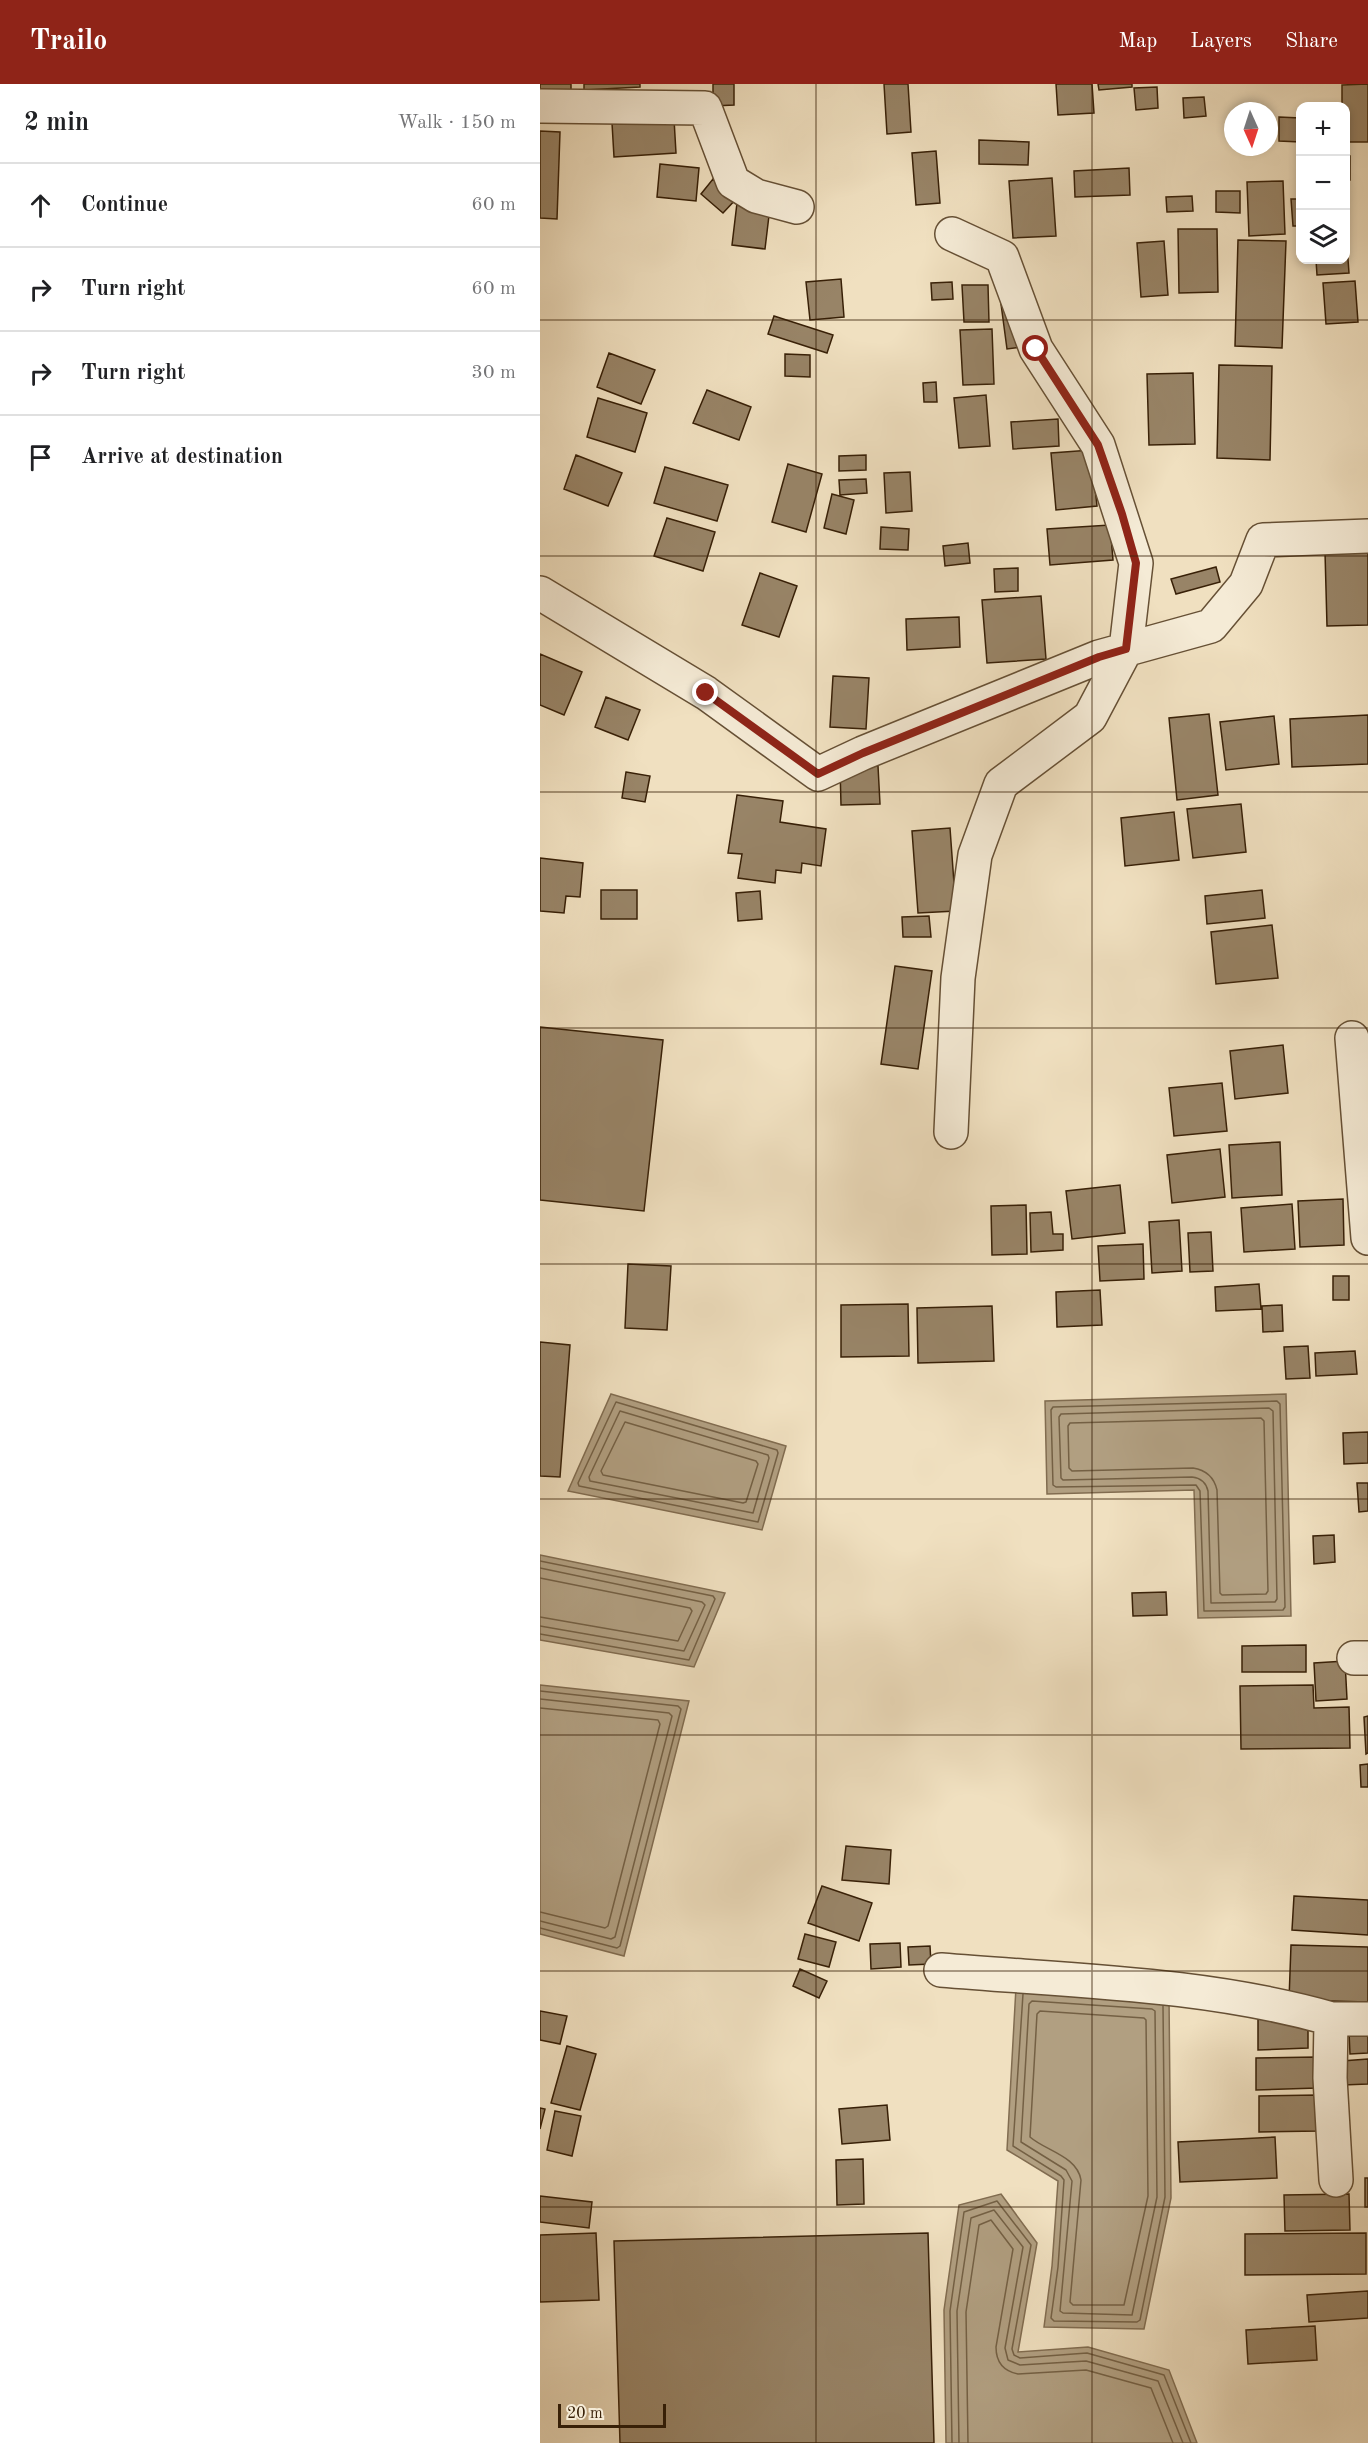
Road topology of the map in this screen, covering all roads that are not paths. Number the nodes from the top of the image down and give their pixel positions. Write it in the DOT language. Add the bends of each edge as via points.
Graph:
graph roads {
  1 [pos="705,96"];
  2 [pos="540,106"];
  3 [pos="797,207"];
  4 [pos="952,234"];
  5 [pos="1368,536"];
  6 [pos="540,593"];
  7 [pos="1126,649"];
  8 [pos="1352,1038"];
  9 [pos="951,1132"];
  10 [pos="1368,1238"];
  11 [pos="941,1970"];
  12 [pos="1332,2019"];
  13 [pos="1368,2019"];
  14 [pos="1336,2180"];
  1 -- 2 [label="street"];
  1 -- 3 [label="street" via="733,182 756,196"];
  4 -- 7 [label="street" via="1002,257 1036,349 1098,445 1136,563"];
  5 -- 7 [label="street" via="1263,540 1246,584 1211,626"];
  6 -- 7 [label="street" via="706,693 818,774 1088,661"];
  7 -- 9 [label="street" via="1090,717 1001,784 975,855 958,978"];
  8 -- 10 [label="street"];
  11 -- 12 [label="street" via="1161,1988 1284,2005"];
  12 -- 13 [label="street"];
  12 -- 14 [label="street" via="1330,2078"];
}
